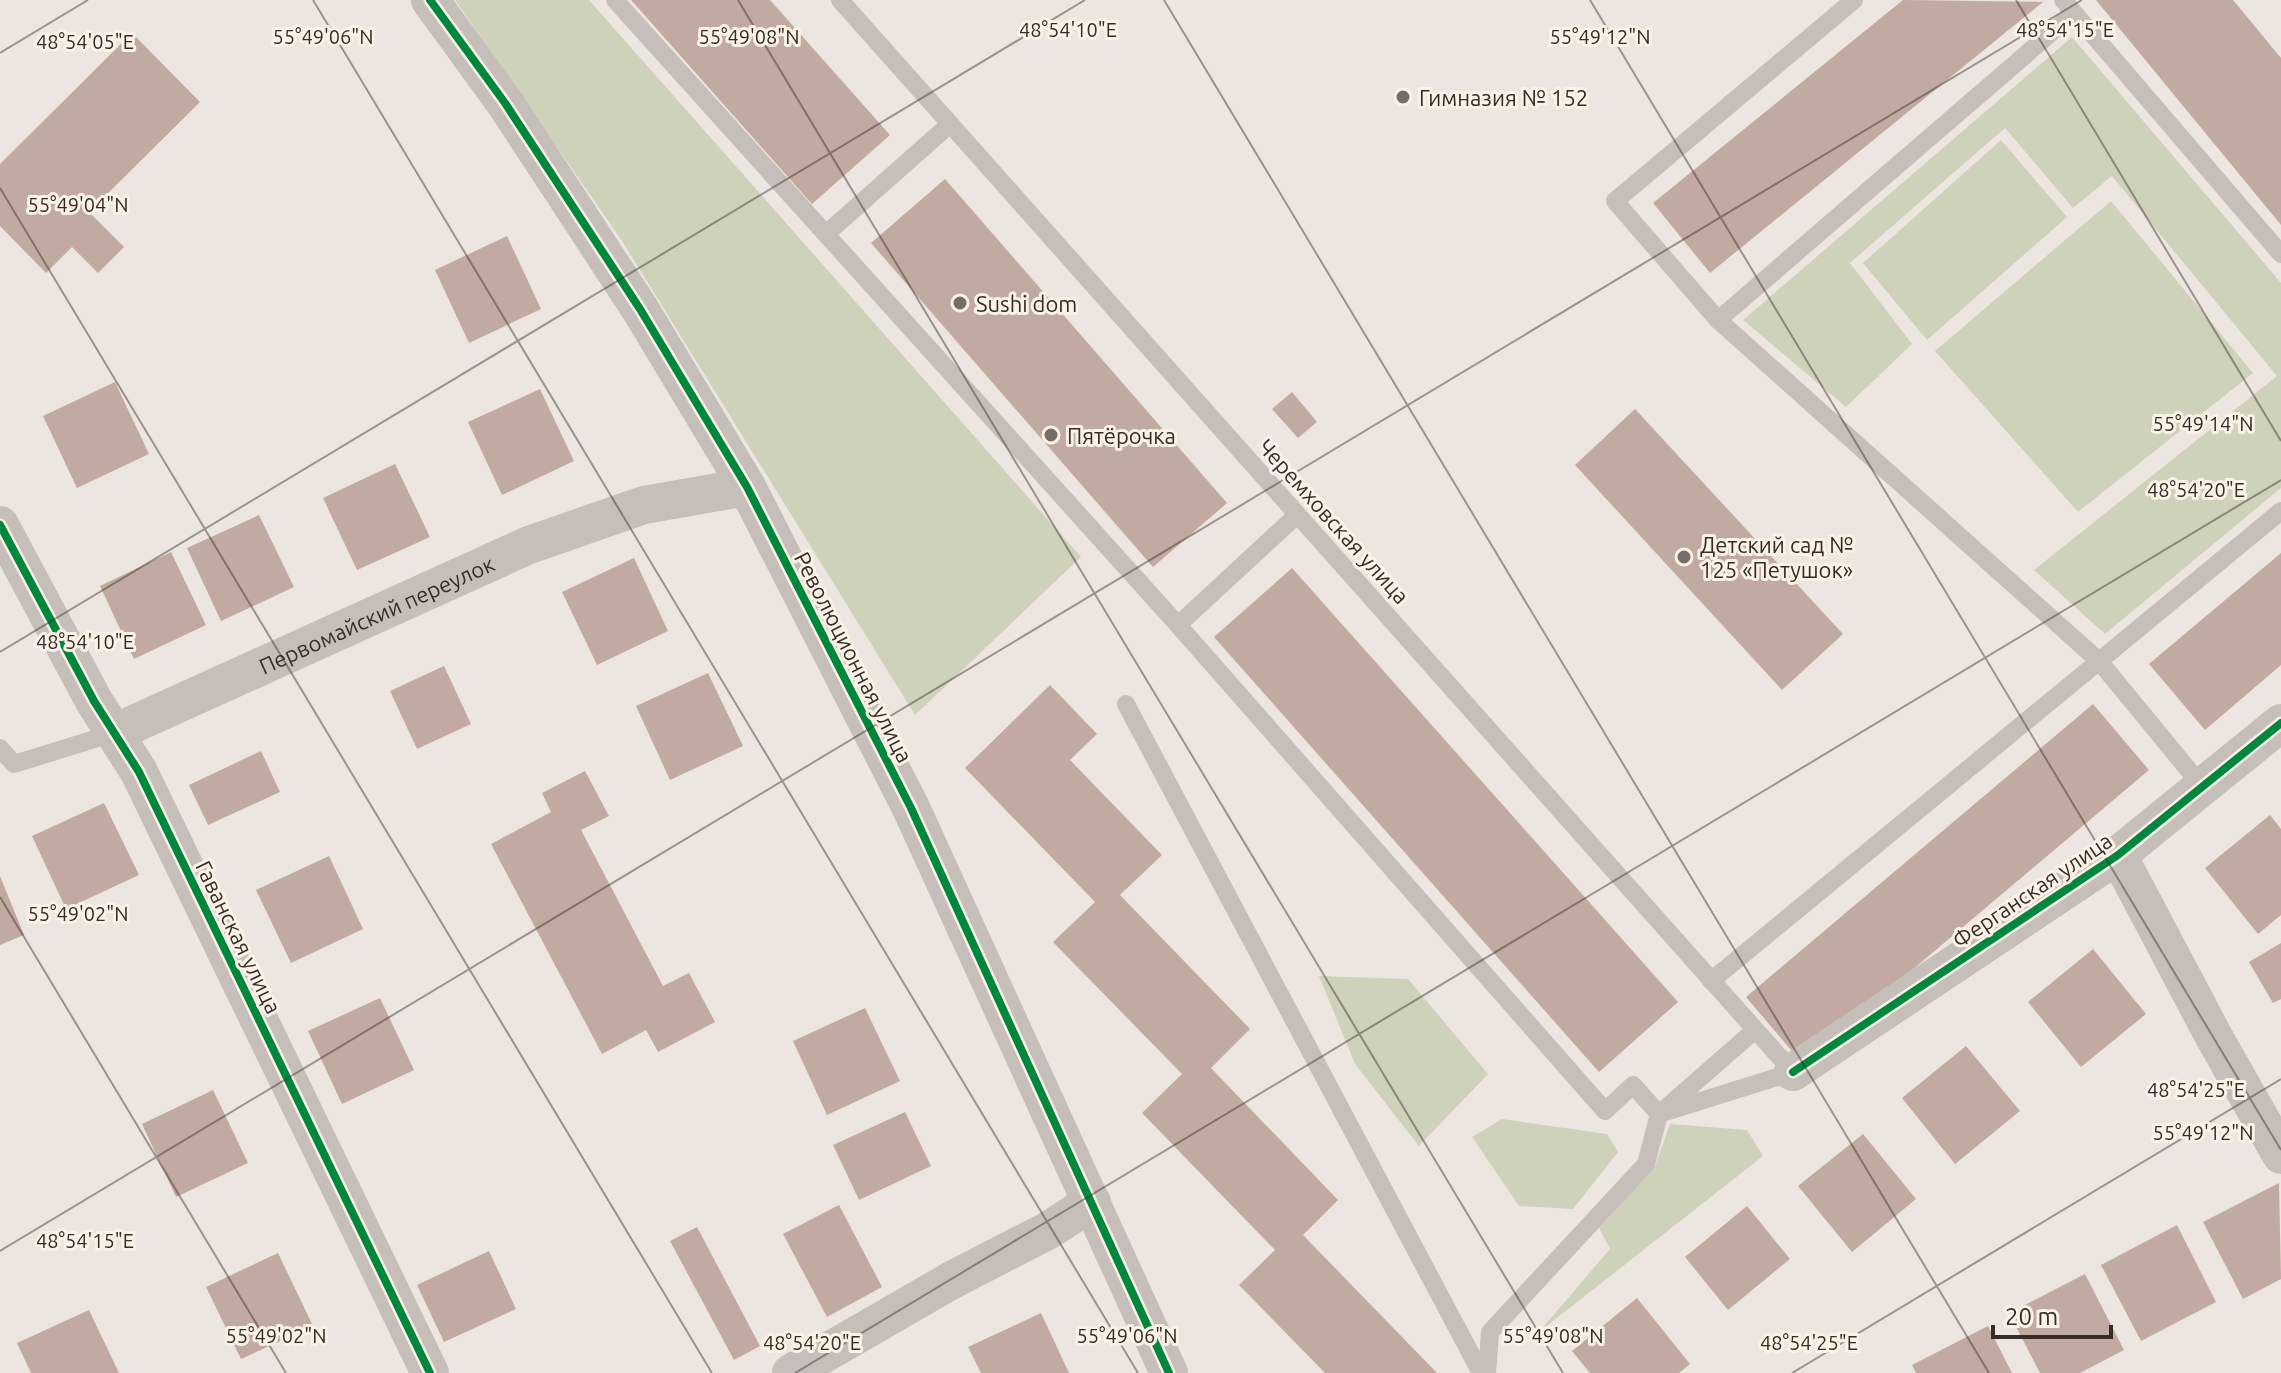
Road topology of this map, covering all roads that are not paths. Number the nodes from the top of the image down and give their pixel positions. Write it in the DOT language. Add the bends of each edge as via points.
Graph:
graph roads {
  1 [pos="430,0"];
  2 [pos="615,0"];
  3 [pos="840,0"];
  4 [pos="1854,0"];
  5 [pos="2069,6"];
  6 [pos="950,124"];
  7 [pos="826,234"];
  8 [pos="2281,254"];
  9 [pos="1718,320"];
  10 [pos="747,487"];
  11 [pos="2281,511"];
  12 [pos="1297,515"];
  13 [pos="0,525"];
  14 [pos="1178,625"];
  15 [pos="2099,661"];
  16 [pos="1126,704"];
  17 [pos="2281,723"];
  18 [pos="114,733"];
  19 [pos="0,748"];
  20 [pos="2201,785"];
  21 [pos="2118,855"];
  22 [pos="1711,981"];
  23 [pos="1755,1030"];
  24 [pos="1793,1072"];
  25 [pos="1659,1114"];
  26 [pos="2281,1155"];
  27 [pos="1092,1202"];
  28 [pos="430,1373"];
  29 [pos="791,1373"];
  30 [pos="1169,1373"];
  31 [pos="1481,1373"];
  32 [pos="1487,1373"];
  1 -- 10 [label="street, Революционная улица" via="505,103 640,309"];
  2 -- 7 [label="lane"];
  3 -- 6 [label="lane, Черемховская улица"];
  4 -- 9 [label="lane" via="1615,201"];
  5 -- 8 [label="lane"];
  5 -- 9 [label="lane"];
  6 -- 7 [label="lane"];
  6 -- 12 [label="lane, Черемховская улица"];
  7 -- 14 [label="lane"];
  9 -- 15 [label="lane"];
  10 -- 18 [label="street, Первомайский переулок" via="644,505 529,545"];
  10 -- 27 [label="street, Революционная улица" via="911,808"];
  11 -- 15 [label="lane"];
  12 -- 14 [label="lane"];
  12 -- 22 [label="lane, Черемховская улица"];
  13 -- 18 [label="street, Гаванская улица"];
  14 -- 25 [label="lane" via="1605,1111 1633,1085"];
  15 -- 20 [label="lane"];
  15 -- 22 [label="lane"];
  16 -- 31 [label="lane"];
  17 -- 20 [label="street, Ферганская улица"];
  18 -- 19 [label="lane, Первомайский переулок" via="14,764"];
  18 -- 28 [label="street, Гаванская улица" via="139,772"];
  20 -- 21 [label="street, Ферганская улица"];
  21 -- 24 [label="street, Ферганская улица"];
  21 -- 26 [label="street"];
  22 -- 23 [label="lane, Черемховская улица"];
  23 -- 24 [label="lane, Черемховская улица"];
  23 -- 25 [label="lane"];
  24 -- 25 [label="lane"];
  25 -- 32 [label="lane" via="1646,1164 1490,1332"];
  27 -- 29 [label="street"];
  27 -- 30 [label="street, Революционная улица"];
}
